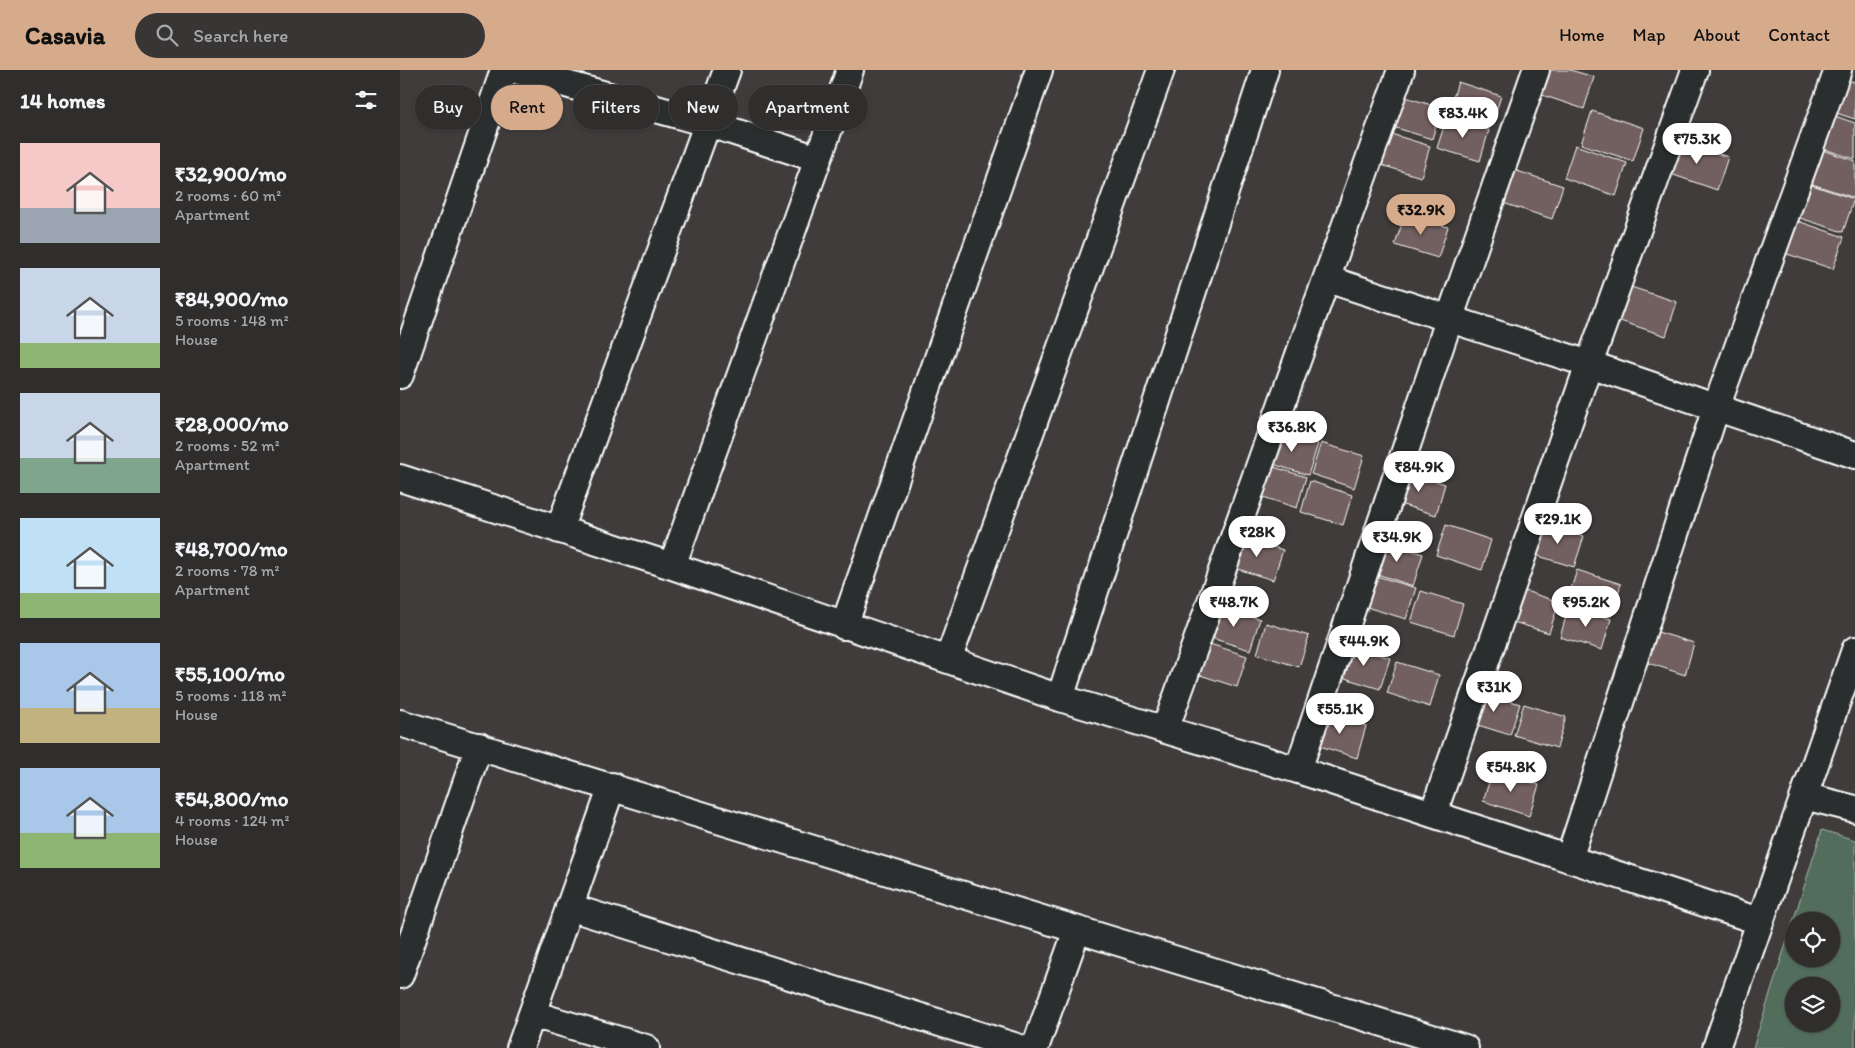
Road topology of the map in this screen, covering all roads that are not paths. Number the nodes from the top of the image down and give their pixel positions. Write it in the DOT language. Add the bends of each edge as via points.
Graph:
graph roads {
  1 [pos="504,70"];
  2 [pos="515,70"];
  3 [pos="727,70"];
  4 [pos="850,70"];
  5 [pos="1039,70"];
  6 [pos="1161,70"];
  7 [pos="1265,70"];
  8 [pos="1401,70"];
  9 [pos="1536,70"];
  10 [pos="1695,70"];
  11 [pos="1838,70"];
  12 [pos="721,85"];
  13 [pos="669,113"];
  14 [pos="704,130"];
  15 [pos="729,130"];
  16 [pos="818,159"];
  17 [pos="1327,280"];
  18 [pos="1449,320"];
  19 [pos="1589,364"];
  20 [pos="400,375"];
  21 [pos="1716,408"];
  22 [pos="1855,455"];
  23 [pos="400,478"];
  24 [pos="559,530"];
  25 [pos="672,566"];
  26 [pos="844,626"];
  27 [pos="1855,650"];
  28 [pos="948,660"];
  29 [pos="1060,698"];
  30 [pos="400,723"];
  31 [pos="1165,730"];
  32 [pos="479,746"];
  33 [pos="1298,770"];
  34 [pos="612,786"];
  35 [pos="1804,796"];
  36 [pos="1855,809"];
  37 [pos="1433,814"];
  38 [pos="1569,859"];
  39 [pos="569,907"];
  40 [pos="1759,922"];
  41 [pos="1077,930"];
  42 [pos="400,975"];
  43 [pos="532,1014"];
  44 [pos="520,1048"];
  45 [pos="646,1048"];
  46 [pos="1020,1048"];
  47 [pos="1035,1048"];
  48 [pos="1465,1048"];
  49 [pos="1716,1048"];
  1 -- 20 [label="street"];
  2 -- 13 [label="street"];
  3 -- 12 [label="street"];
  4 -- 16 [label="street"];
  5 -- 26 [label="street"];
  6 -- 28 [label="street"];
  7 -- 29 [label="street"];
  8 -- 17 [label="street"];
  9 -- 18 [label="street"];
  10 -- 19 [label="street"];
  11 -- 21 [label="street"];
  14 -- 24 [label="street"];
  15 -- 16 [label="street"];
  16 -- 25 [label="street"];
  17 -- 18 [label="street"];
  17 -- 31 [label="street"];
  18 -- 19 [label="street"];
  18 -- 33 [label="street"];
  19 -- 21 [label="street"];
  19 -- 37 [label="street"];
  21 -- 22 [label="street"];
  21 -- 38 [label="street"];
  23 -- 24 [label="street"];
  24 -- 25 [label="street"];
  25 -- 26 [label="street"];
  26 -- 28 [label="street"];
  27 -- 35 [label="street"];
  28 -- 29 [label="street"];
  29 -- 31 [label="street"];
  30 -- 32 [label="street"];
  31 -- 33 [label="street"];
  32 -- 34 [label="street"];
  32 -- 42 [label="street"];
  33 -- 37 [label="street"];
  34 -- 39 [label="street"];
  34 -- 41 [label="street"];
  35 -- 36 [label="street"];
  35 -- 40 [label="street"];
  37 -- 38 [label="street"];
  38 -- 40 [label="street"];
  39 -- 43 [label="street"];
  39 -- 46 [label="street"];
  40 -- 49 [label="street"];
  41 -- 47 [label="street"];
  41 -- 48 [label="street"];
  43 -- 44 [label="street"];
  43 -- 45 [label="street"];
}
